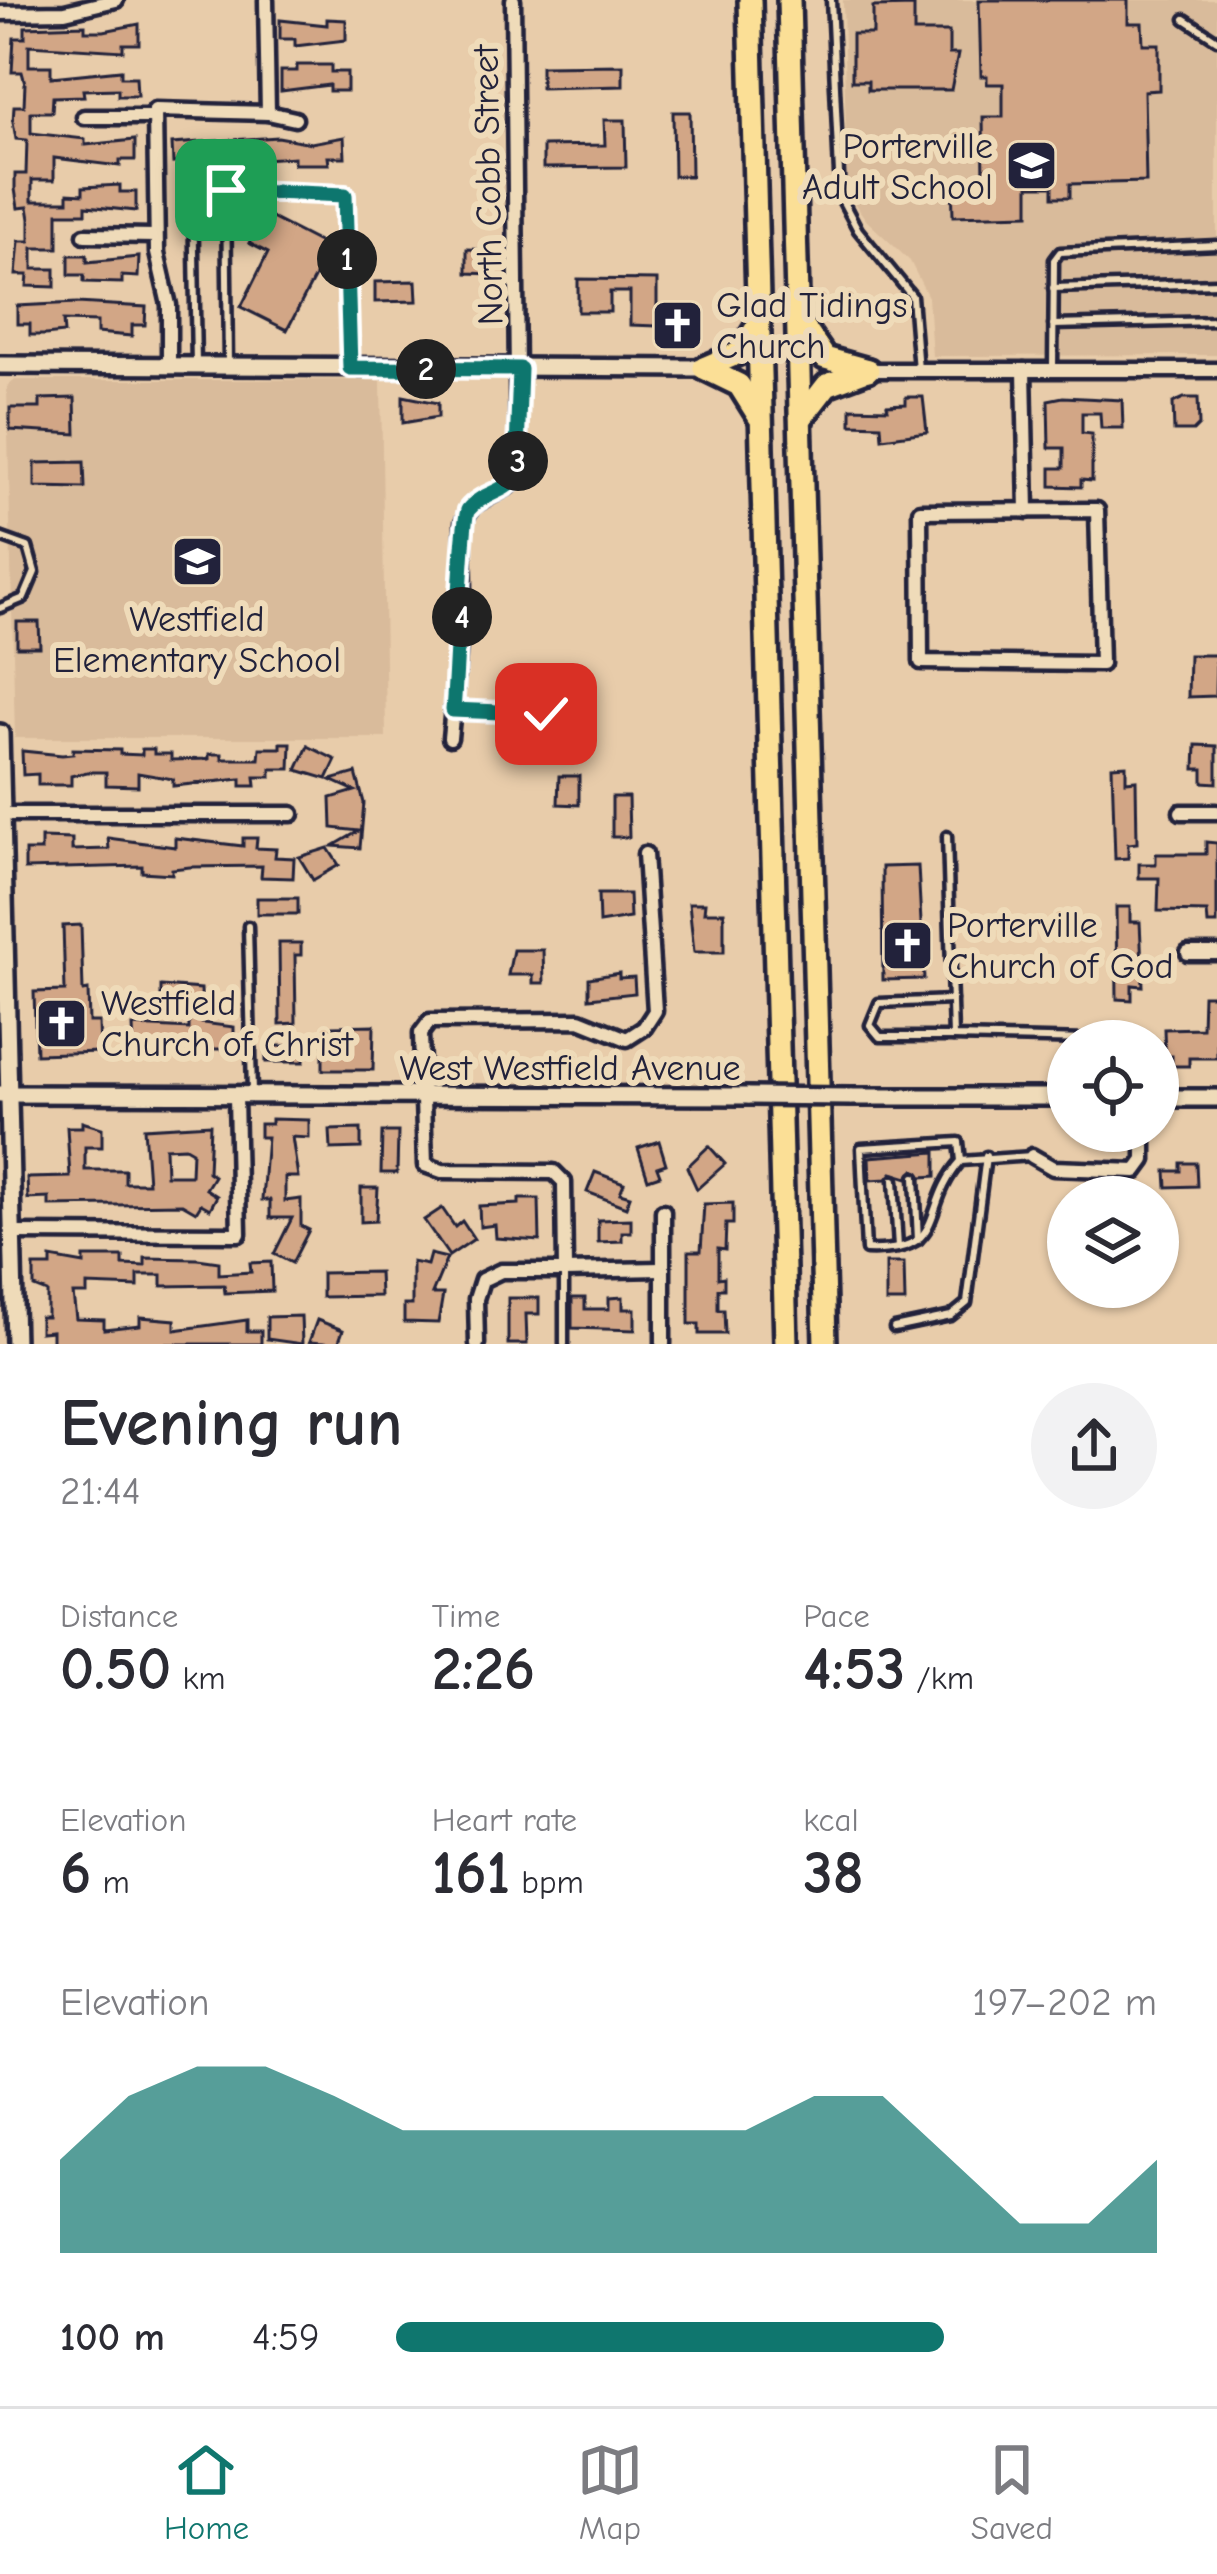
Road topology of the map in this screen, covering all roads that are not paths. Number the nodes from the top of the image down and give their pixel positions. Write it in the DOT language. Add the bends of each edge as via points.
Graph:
graph roads {
  1 [pos="116,0"];
  2 [pos="266,0"];
  3 [pos="513,0"];
  4 [pos="750,0"];
  5 [pos="789,0"];
  6 [pos="831,0"];
  7 [pos="0,13"];
  8 [pos="1185,20"];
  9 [pos="1217,40"];
  10 [pos="268,113"];
  11 [pos="84,117"];
  12 [pos="155,117"];
  13 [pos="295,119"];
  14 [pos="226,190"];
  15 [pos="85,236"];
  16 [pos="156,236"];
  17 [pos="1217,245"];
  18 [pos="1217,283"];
  19 [pos="1053,288"];
  20 [pos="798,320"];
  21 [pos="1217,321"];
  22 [pos="759,325"];
  23 [pos="1053,325"];
  24 [pos="0,365"];
  25 [pos="169,367"];
  26 [pos="196,367"];
  27 [pos="228,367"];
  28 [pos="350,368"];
  29 [pos="704,368"];
  30 [pos="520,369"];
  31 [pos="868,370"];
  32 [pos="918,370"];
  33 [pos="1024,370"];
  34 [pos="1053,370"];
  35 [pos="1217,370"];
  36 [pos="801,420"];
  37 [pos="761,424"];
  38 [pos="1027,511"];
  39 [pos="0,537"];
  40 [pos="0,608"];
  41 [pos="453,710"];
  42 [pos="546,714"];
  43 [pos="0,733"];
  44 [pos="450,738"];
  45 [pos="1181,812"];
  46 [pos="1217,812"];
  47 [pos="2,814"];
  48 [pos="292,814"];
  49 [pos="947,836"];
  50 [pos="645,854"];
  51 [pos="248,926"];
  52 [pos="1188,953"];
  53 [pos="1217,953"];
  54 [pos="952,1000"];
  55 [pos="952,1037"];
  56 [pos="1047,1039"];
  57 [pos="4,1095"];
  58 [pos="244,1096"];
  59 [pos="1047,1097"];
  60 [pos="421,1098"];
  61 [pos="1179,1098"];
  62 [pos="1217,1098"];
  63 [pos="1144,1152"];
  64 [pos="986,1156"];
  65 [pos="1032,1156"];
  66 [pos="961,1161"];
  67 [pos="914,1177"];
  68 [pos="893,1180"];
  69 [pos="663,1211"];
  70 [pos="11,1233"];
  71 [pos="918,1242"];
  72 [pos="898,1248"];
  73 [pos="661,1270"];
  74 [pos="565,1271"];
  75 [pos="894,1328"];
  76 [pos="15,1344"];
  77 [pos="478,1344"];
  78 [pos="564,1344"];
  79 [pos="663,1344"];
  80 [pos="785,1344"];
  81 [pos="826,1344"];
  1 -- 7 [label="street" via="64,12"];
  2 -- 10 [label="street"];
  3 -- 30 [label="street, North Cobb Street"];
  4 -- 22 [label="highway"];
  5 -- 20 [label="highway"];
  6 -- 32 [label="lane" via="840,196 912,296"];
  8 -- 9 [label="lane"];
  10 -- 12 [label="street" via="155,110"];
  10 -- 13 [label="street"];
  11 -- 12 [label="street"];
  12 -- 16 [label="street"];
  14 -- 26 [label="lane" via="193,193"];
  14 -- 27 [label="lane"];
  14 -- 28 [label="lane" via="345,195"];
  15 -- 16 [label="street"];
  16 -- 25 [label="street" via="169,305"];
  17 -- 19 [label="lane" via="1070,249 1054,260"];
  18 -- 19 [label="lane"];
  19 -- 23 [label="lane"];
  20 -- 31 [label="highway" via="825,358"];
  20 -- 36 [label="highway"];
  21 -- 23 [label="lane"];
  22 -- 29 [label="highway" via="741,352"];
  22 -- 37 [label="highway"];
  23 -- 34 [label="lane"];
  24 -- 25 [label="street"];
  25 -- 26 [label="street"];
  26 -- 27 [label="street"];
  27 -- 28 [label="street"];
  28 -- 30 [label="street"];
  29 -- 30 [label="street"];
  29 -- 37 [label="highway" via="740,385"];
  30 -- 41 [label="street, North Cobb Street" via="516,478 473,505 463,522"];
  31 -- 32 [label="street"];
  31 -- 36 [label="highway" via="827,385"];
  32 -- 33 [label="street"];
  33 -- 34 [label="street"];
  33 -- 38 [label="street"];
  34 -- 35 [label="street"];
  36 -- 81 [label="highway"];
  37 -- 80 [label="highway"];
  38 -- 38 [label="street" via="920,512 921,662 1101,664 1097,509"];
  39 -- 40 [label="lane" via="28,547 35,572 24,598"];
  41 -- 42 [label="street"];
  41 -- 44 [label="street, North Cobb Street"];
  43 -- 47 [label="street"];
  45 -- 46 [label="street"];
  47 -- 48 [label="street"];
  47 -- 57 [label="street"];
  49 -- 54 [label="lane"];
  50 -- 60 [label="street" via="655,1011 644,1028 627,1040 580,1020 430,1021 421,1033"];
  51 -- 58 [label="lane"];
  52 -- 53 [label="street"];
  54 -- 55 [label="lane"];
  54 -- 55 [label="lane" via="879,1003 870,1024 880,1037"];
  55 -- 56 [label="lane"];
  57 -- 58 [label="street, West Westfield Avenue"];
  57 -- 70 [label="street"];
  58 -- 60 [label="street, West Westfield Avenue"];
  58 -- 70 [label="street" via="239,1234"];
  59 -- 60 [label="street, West Westfield Avenue, bridge"];
  60 -- 74 [label="street" via="429,1169 562,1177"];
  61 -- 62 [label="street"];
  63 -- 65 [label="street" via="1136,1172 1053,1168"];
  64 -- 65 [label="lane"];
  64 -- 66 [label="lane"];
  64 -- 75 [label="lane" via="968,1304 951,1316"];
  66 -- 71 [label="lane" via="944,1180 931,1230"];
  66 -- 72 [label="lane" via="959,1142 861,1148 866,1250"];
  67 -- 71 [label="lane"];
  68 -- 72 [label="lane"];
  69 -- 73 [label="street"];
  70 -- 76 [label="street"];
  71 -- 72 [label="lane"];
  73 -- 74 [label="street"];
  73 -- 79 [label="street"];
  74 -- 77 [label="street" via="501,1271 482,1280"];
  74 -- 78 [label="lane"];
}
